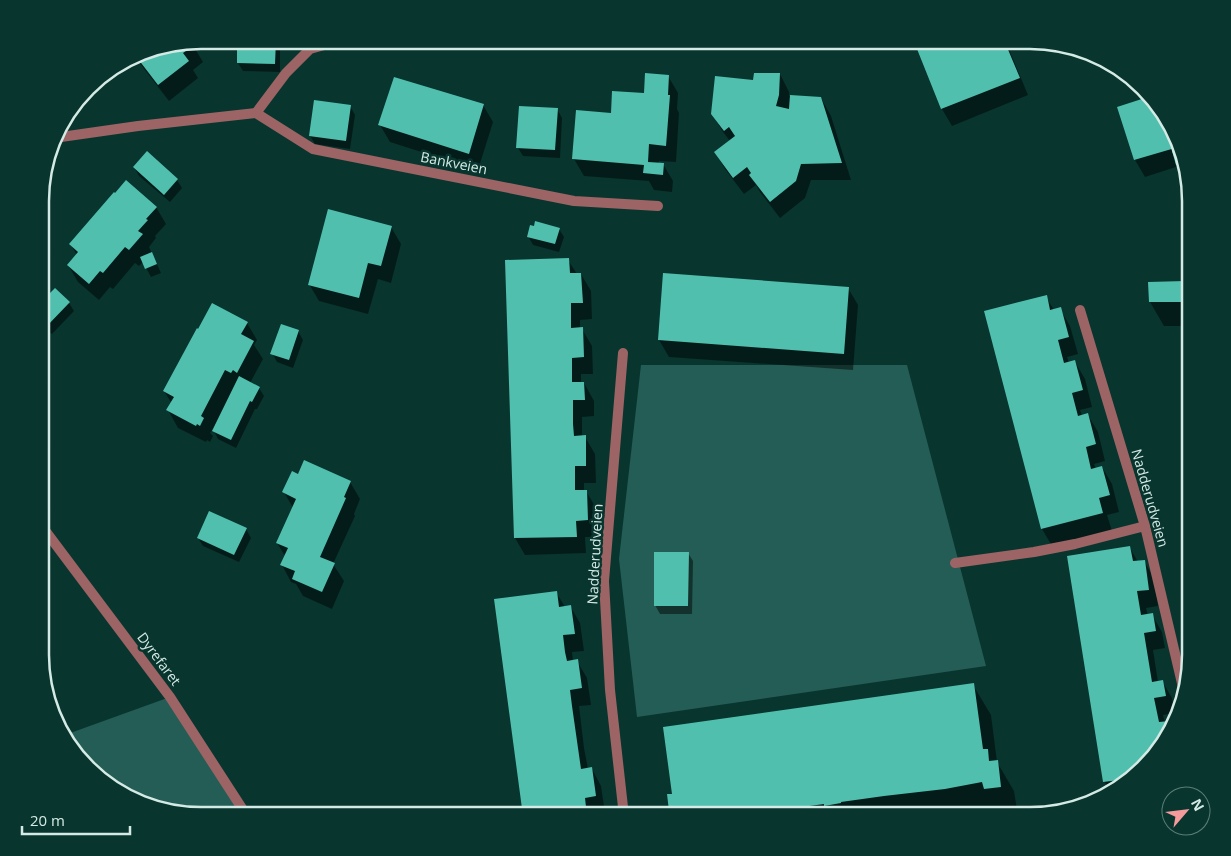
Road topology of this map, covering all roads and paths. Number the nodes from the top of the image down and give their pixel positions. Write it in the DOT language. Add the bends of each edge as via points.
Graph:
graph roads {
  1 [pos="310,49"];
  2 [pos="256,113"];
  3 [pos="62,137"];
  4 [pos="658,206"];
  5 [pos="1080,310"];
  6 [pos="624,353"];
  7 [pos="1145,526"];
  8 [pos="49,536"];
  9 [pos="955,563"];
  10 [pos="1180,676"];
  11 [pos="240,807"];
  12 [pos="623,807"];
  1 -- 2 [label="street" via="286,73"];
  2 -- 3 [label="street"];
  2 -- 4 [label="street, Bankveien" via="314,149 574,201"];
  5 -- 7 [label="street, Nadderudveien"];
  6 -- 12 [label="street, Nadderudveien" via="604,581 610,690"];
  7 -- 9 [label="street" via="1067,546"];
  7 -- 10 [label="street, Nadderudveien"];
  8 -- 11 [label="street, Dyrefaret" via="170,697"];
}
